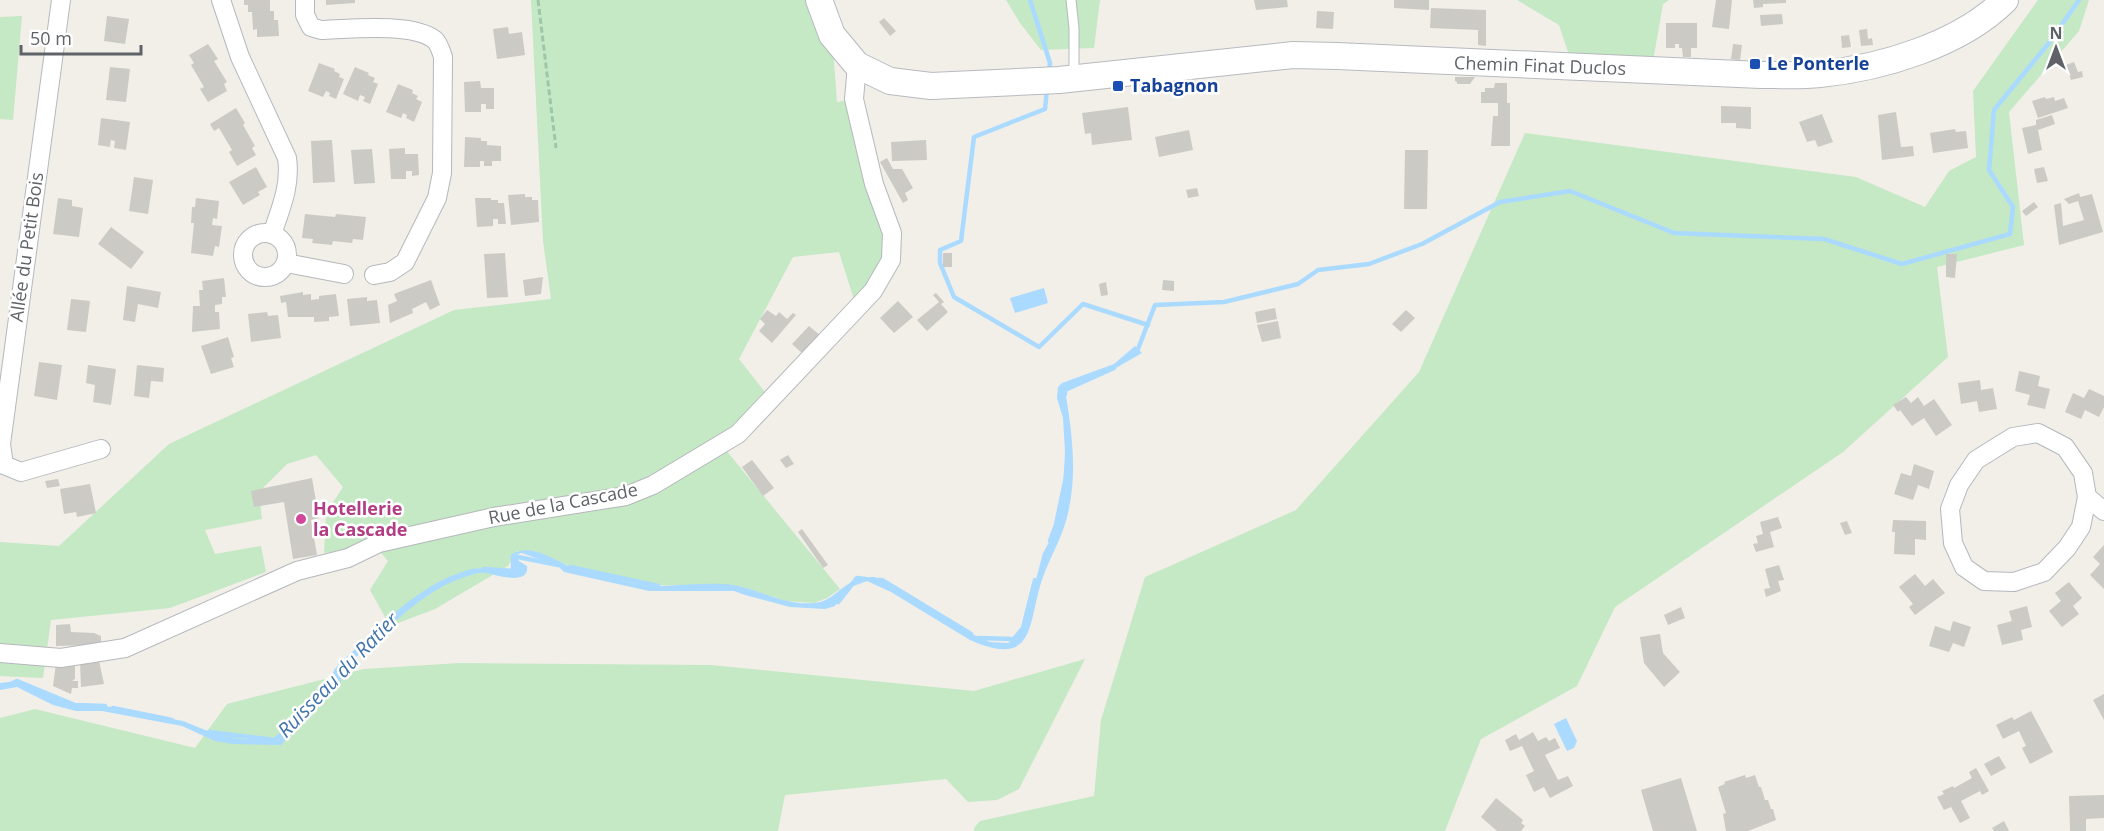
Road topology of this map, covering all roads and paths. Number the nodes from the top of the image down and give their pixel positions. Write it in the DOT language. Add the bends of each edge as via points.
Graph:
graph roads {
  1 [pos="61,0"];
  2 [pos="221,0"];
  3 [pos="305,0"];
  4 [pos="538,0"];
  5 [pos="819,0"];
  6 [pos="1071,0"];
  7 [pos="2005,0"];
  8 [pos="856,64"];
  9 [pos="1066,79"];
  10 [pos="556,148"];
  11 [pos="272,234"];
  12 [pos="286,263"];
  13 [pos="344,274"];
  14 [pos="374,275"];
  15 [pos="101,449"];
  16 [pos="2087,497"];
  17 [pos="2104,511"];
  18 [pos="0,653"];
  1 -- 15 [label="street, Allée du Petit Bois" via="1,444 4,465 21,472"];
  2 -- 11 [label="street" via="240,57 287,158 287,191"];
  3 -- 14 [label="street" via="304,15 311,27 423,33 437,42 443,57 442,173 437,198 405,262 390,272"];
  4 -- 10 [label="path"];
  5 -- 8 [label="main road" via="832,35"];
  6 -- 9 [label="lane" via="1074,28"];
  7 -- 9 [label="main road, Chemin Finat Duclos" via="1960,33 1917,52 1821,74 1761,75 1293,56"];
  8 -- 9 [label="main road, Chemin Finat Duclos" via="890,81 931,86"];
  8 -- 18 [label="street, Rue de la Cascade" via="854,99 874,184 892,233 891,260 873,291 738,435 653,485 626,496 494,517 379,543 348,558 297,571 125,648 61,658"];
  11 -- 12 [label="street" via="284,242"];
  11 -- 12 [label="street" via="258,234 246,243 245,265 263,277 277,274"];
  12 -- 13 [label="street"];
  16 -- 16 [label="street" via="2083,473 2065,447 2038,434 2013,437 1976,460 1959,485 1950,509 1953,543 1964,567 1984,581 2014,582 2044,572 2081,526"];
  16 -- 17 [label="street"];
}
